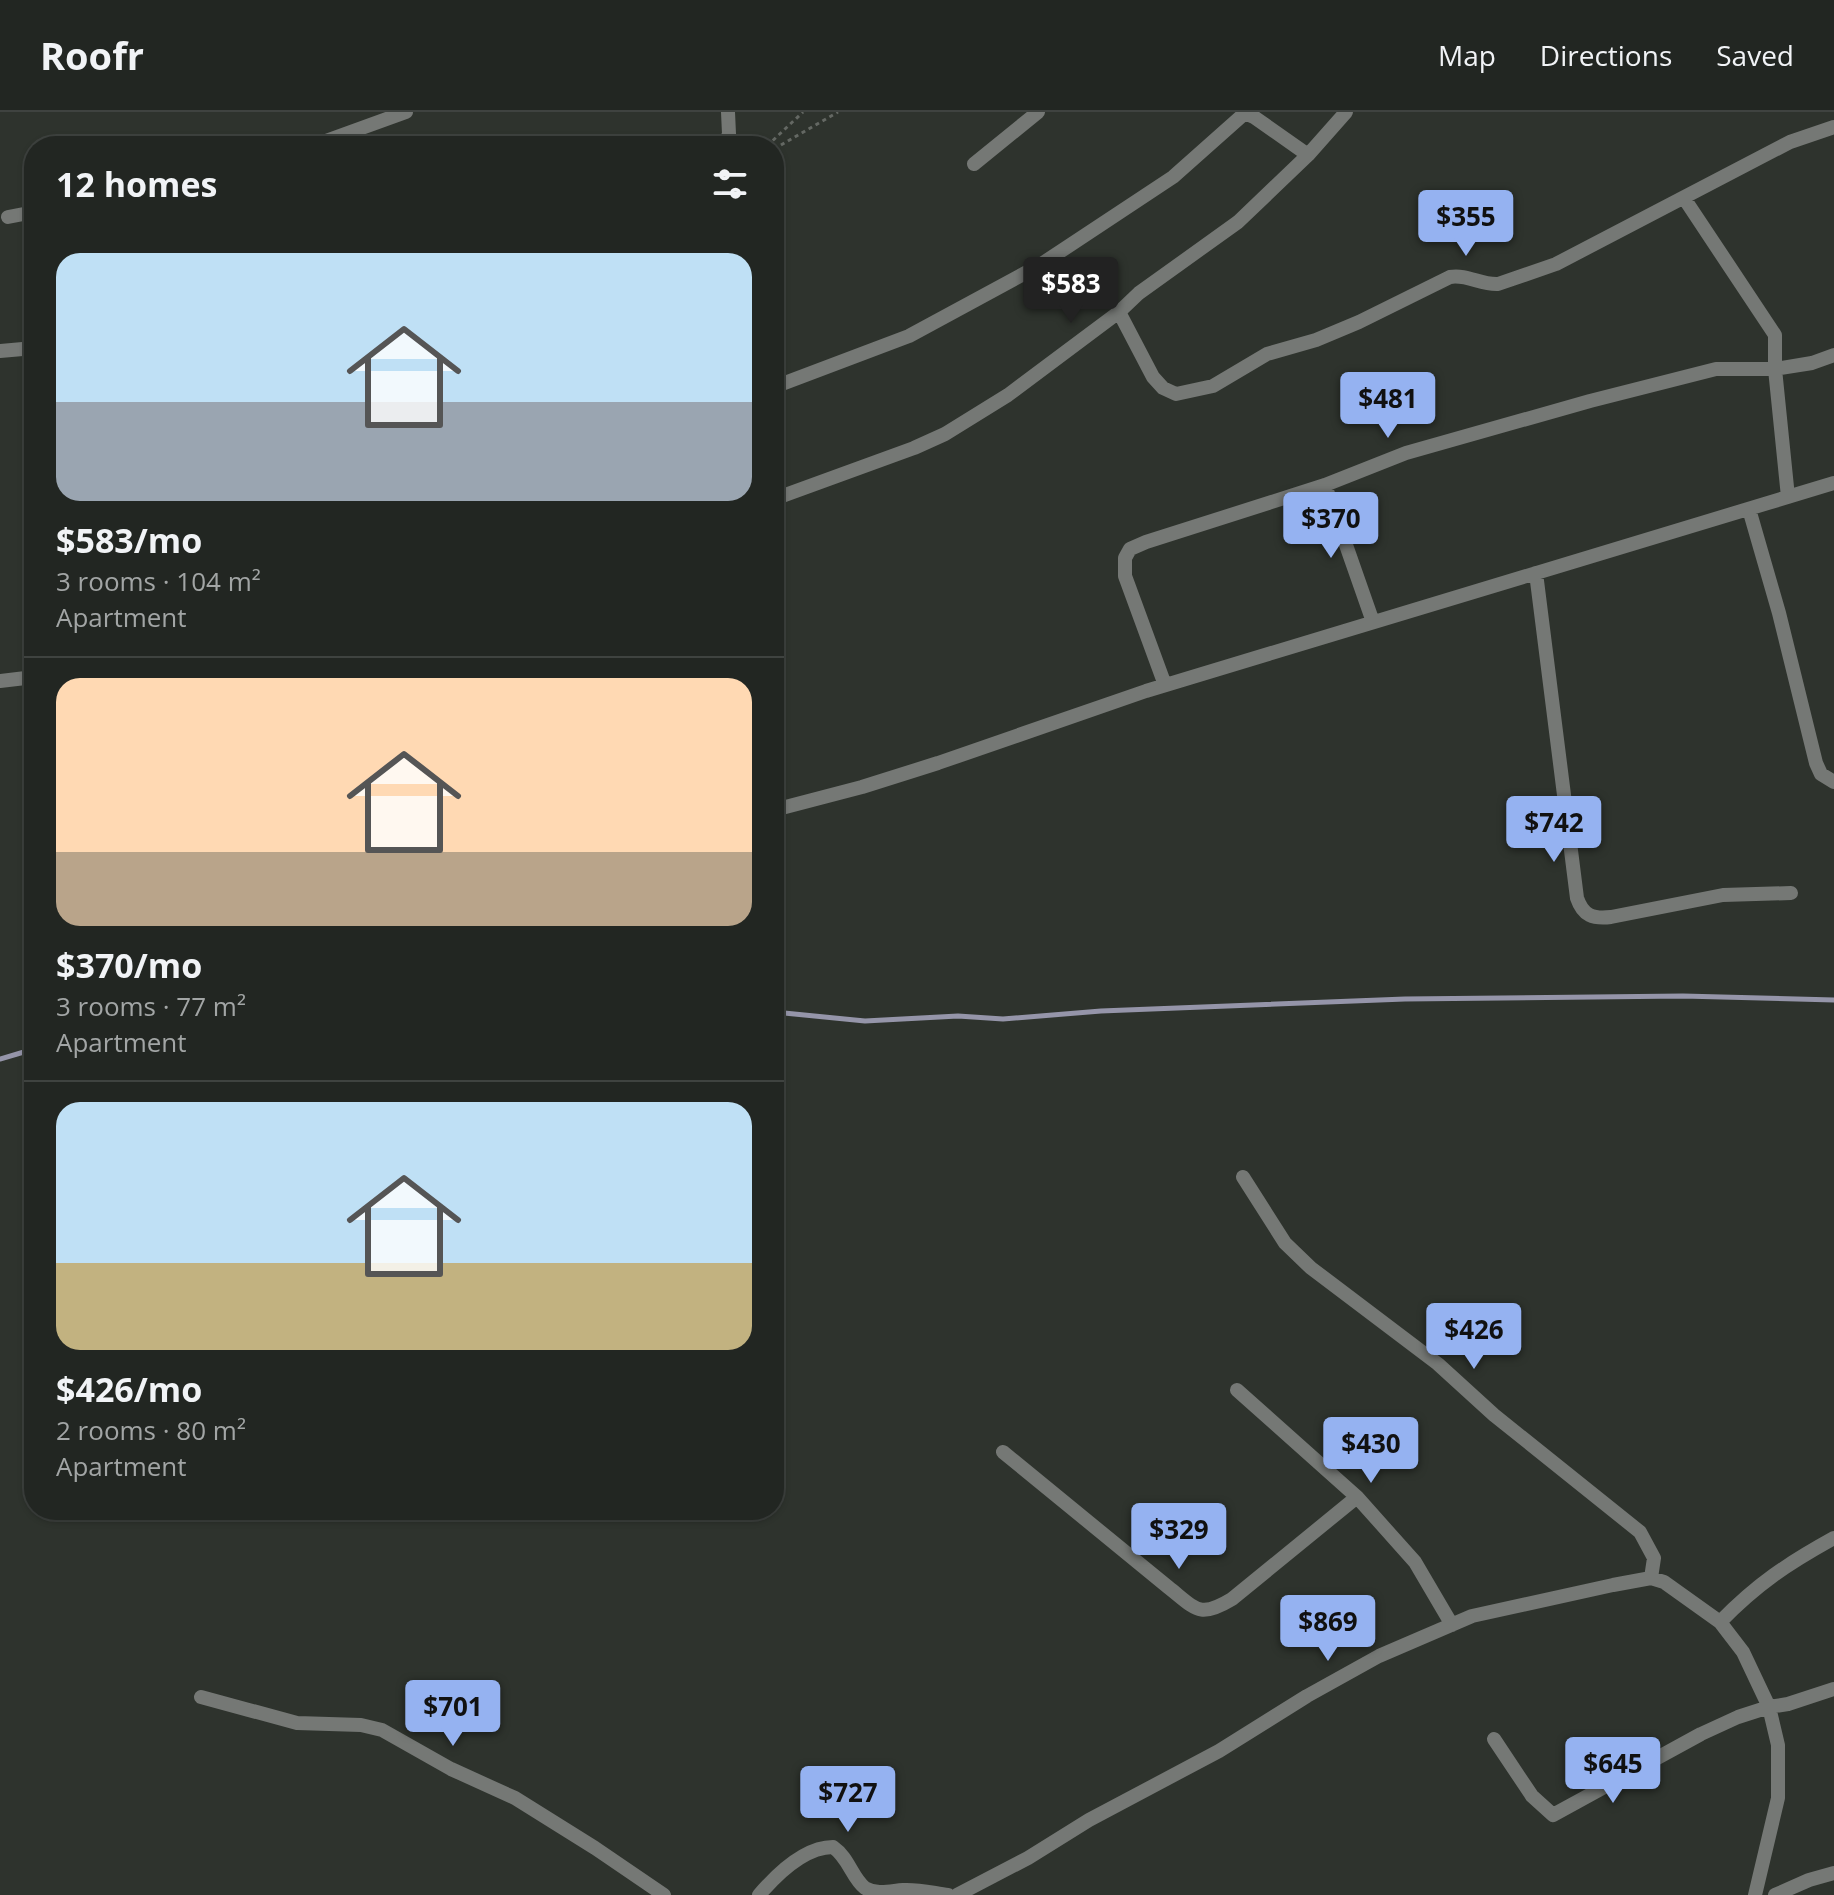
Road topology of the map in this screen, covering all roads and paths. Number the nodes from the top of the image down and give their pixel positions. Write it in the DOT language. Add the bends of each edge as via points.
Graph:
graph roads {
  1 [pos="406,112"];
  2 [pos="728,112"];
  3 [pos="803,112"];
  4 [pos="838,112"];
  5 [pos="1038,112"];
  6 [pos="1346,112"];
  7 [pos="1834,127"];
  8 [pos="340,136"];
  9 [pos="728,136"];
  10 [pos="778,136"];
  11 [pos="784,143"];
  12 [pos="1308,155"];
  13 [pos="974,164"];
  14 [pos="1684,198"];
  15 [pos="24,214"];
  16 [pos="8,217"];
  17 [pos="1119,312"];
  18 [pos="24,349"];
  19 [pos="0,351"];
  20 [pos="1834,355"];
  21 [pos="1775,369"];
  22 [pos="784,383"];
  23 [pos="1834,483"];
  24 [pos="1325,485"];
  25 [pos="784,495"];
  26 [pos="1788,497"];
  27 [pos="1749,509"];
  28 [pos="1536,573"];
  29 [pos="1373,622"];
  30 [pos="24,678"];
  31 [pos="0,681"];
  32 [pos="1165,685"];
  33 [pos="1834,782"];
  34 [pos="784,807"];
  35 [pos="1791,893"];
  36 [pos="1243,1177"];
  37 [pos="1237,1390"];
  38 [pos="1003,1452"];
  39 [pos="1357,1497"];
  40 [pos="1834,1538"];
  41 [pos="1651,1578"];
  42 [pos="1720,1622"];
  43 [pos="1452,1625"];
  44 [pos="1834,1689"];
  45 [pos="201,1697"];
  46 [pos="1769,1707"];
  47 [pos="1494,1739"];
  48 [pos="1834,1873"];
  49 [pos="664,1895"];
  50 [pos="759,1895"];
  51 [pos="948,1895"];
  52 [pos="957,1895"];
  53 [pos="1755,1895"];
  54 [pos="1775,1895"];
  1 -- 8 [label="street"];
  2 -- 9 [label="street"];
  3 -- 10 [label="path"];
  4 -- 11 [label="path"];
  5 -- 13 [label="street"];
  6 -- 12 [label="street"];
  7 -- 14 [label="street" via="1790,142"];
  12 -- 17 [label="street" via="1238,222"];
  12 -- 22 [label="street" via="1245,113 1173,177 1040,265 909,336"];
  14 -- 17 [label="street" via="1543,269 1489,284 1450,277 1359,322 1267,354 1213,386 1193,391 1176,394 1163,388"];
  14 -- 21 [label="street" via="1771,326"];
  15 -- 16 [label="street"];
  17 -- 25 [label="street" via="1008,395 945,434"];
  18 -- 19 [label="street"];
  20 -- 21 [label="street"];
  21 -- 24 [label="street" via="1716,369 1678,378 1406,453"];
  21 -- 26 [label="street"];
  23 -- 26 [label="street"];
  24 -- 29 [label="street"];
  24 -- 32 [label="street" via="1130,549 1125,576"];
  26 -- 27 [label="street"];
  27 -- 28 [label="street"];
  27 -- 33 [label="street" via="1816,763"];
  28 -- 29 [label="street"];
  28 -- 35 [label="street" via="1581,909 1596,918 1611,917 1723,895"];
  29 -- 32 [label="street"];
  30 -- 31 [label="street"];
  32 -- 34 [label="street" via="938,763"];
  36 -- 41 [label="street" via="1285,1243 1311,1268 1438,1364 1640,1532 1654,1558"];
  37 -- 39 [label="street"];
  38 -- 39 [label="street" via="1205,1611 1232,1599"];
  39 -- 43 [label="street" via="1415,1562"];
  40 -- 42 [label="street" via="1750,1591"];
  41 -- 42 [label="street"];
  41 -- 43 [label="street" via="1472,1616"];
  42 -- 46 [label="street" via="1743,1652"];
  43 -- 52 [label="street" via="1379,1656"];
  44 -- 46 [label="street"];
  45 -- 49 [label="street" via="297,1723 382,1730 515,1798"];
  46 -- 47 [label="street" via="1701,1734 1553,1815 1532,1796"];
  46 -- 53 [label="street" via="1778,1745 1778,1798"];
  48 -- 54 [label="street"];
  50 -- 51 [label="street" via="786,1868 833,1847 875,1893"];
}
